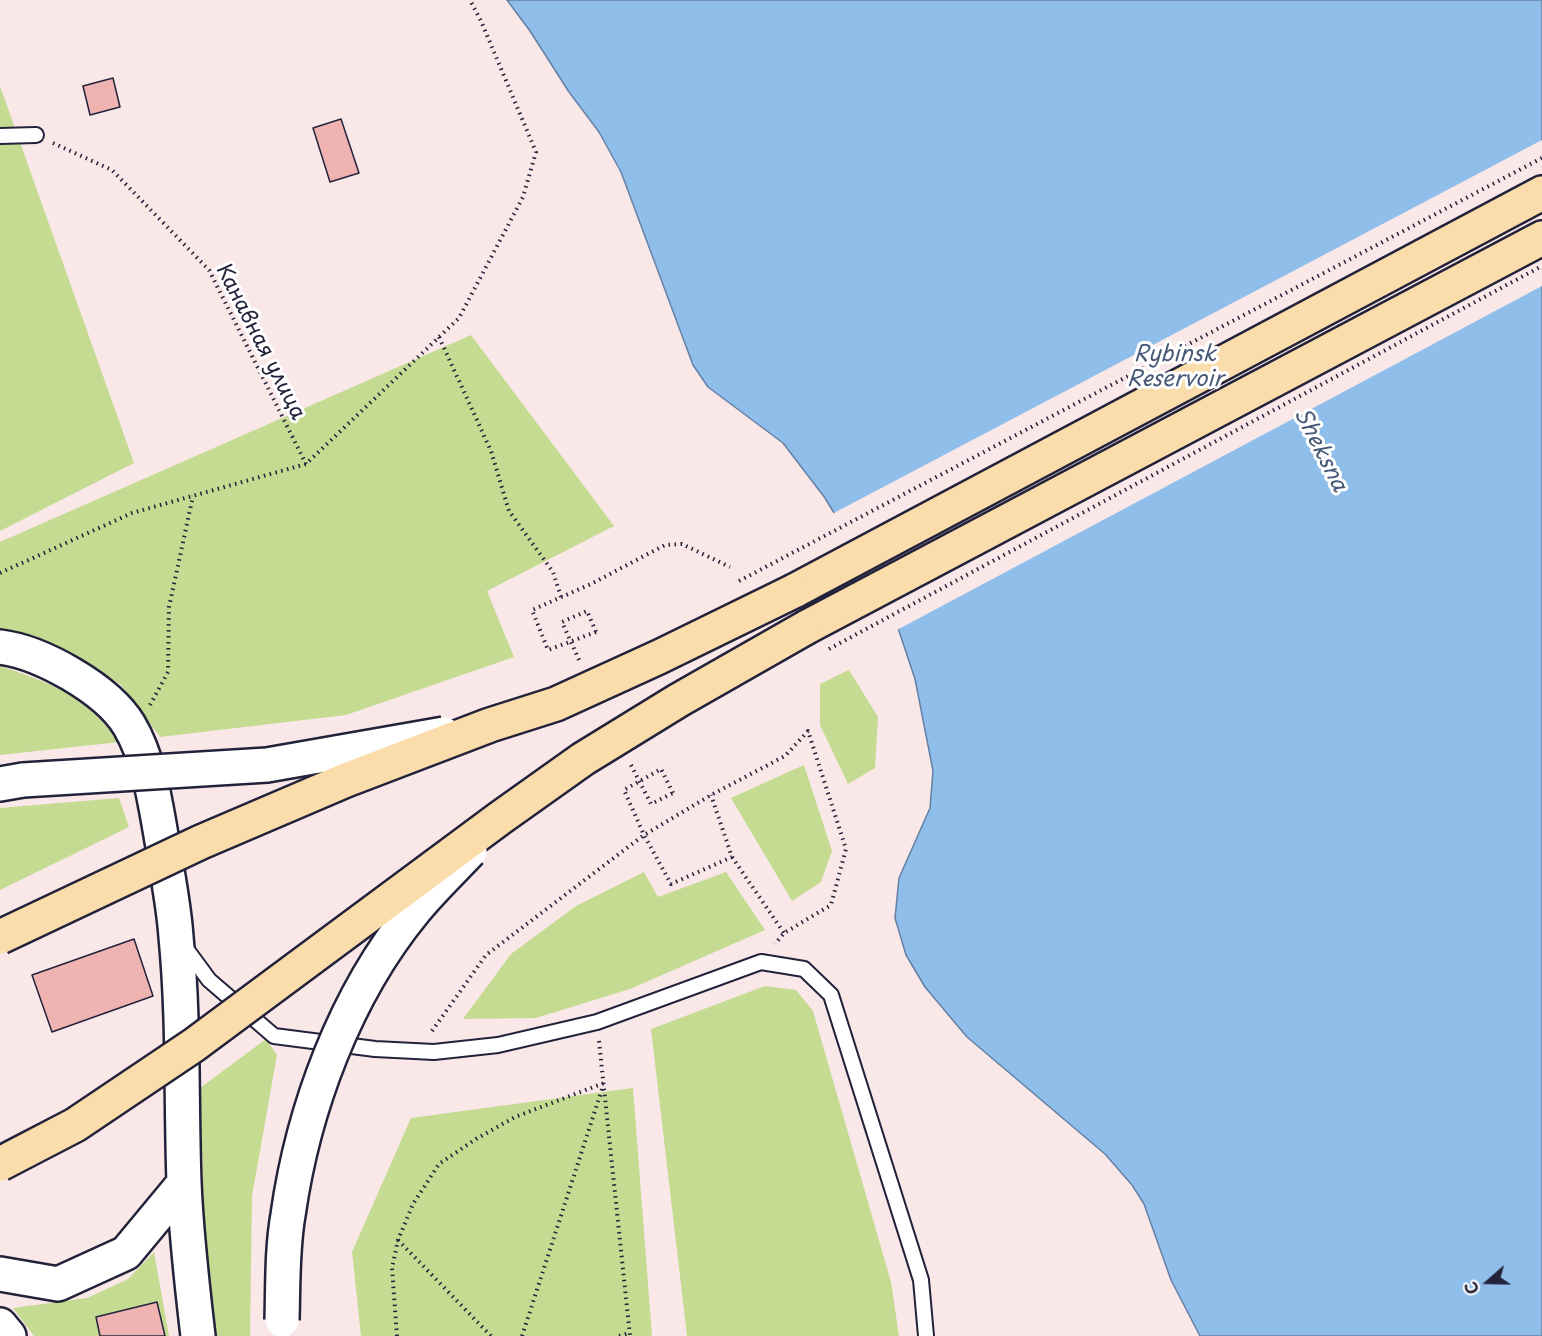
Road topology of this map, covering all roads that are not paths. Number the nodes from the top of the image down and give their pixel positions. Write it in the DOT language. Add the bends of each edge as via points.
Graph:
graph roads {
  1 [pos="36,135"];
  2 [pos="0,136"];
  3 [pos="1542,193"];
  4 [pos="1542,238"];
  5 [pos="0,647"];
  6 [pos="490,725"];
  7 [pos="11,782"];
  8 [pos="500,818"];
  9 [pos="176,936"];
  10 [pos="0,938"];
  11 [pos="0,1164"];
  12 [pos="184,1183"];
  13 [pos="0,1274"];
  14 [pos="0,1325"];
  15 [pos="282,1328"];
  16 [pos="9,1336"];
  17 [pos="198,1336"];
  18 [pos="926,1336"];
  1 -- 2 [label="lane"];
  3 -- 6 [label="main road, bridge" via="794,591 556,704"];
  4 -- 8 [label="main road, bridge" via="807,627 583,759"];
  5 -- 9 [label="main road" via="40,659 85,682 108,699 129,724 143,755 157,812"];
  6 -- 7 [label="main road, bridge" via="267,765"];
  6 -- 10 [label="main road, bridge" via="346,780 201,842"];
  8 -- 11 [label="main road, bridge" via="194,1045 75,1125"];
  8 -- 15 [label="main road, bridge" via="414,911 383,954 347,1017 322,1078 300,1150 287,1217"];
  9 -- 12 [label="main road"];
  9 -- 18 [label="lane" via="208,980 274,1036 375,1049 434,1052 498,1045 597,1022 761,962 804,969 831,995 921,1280"];
  12 -- 13 [label="main road" via="126,1253 58,1284"];
  12 -- 17 [label="main road"];
  14 -- 16 [label="main road"];
}
